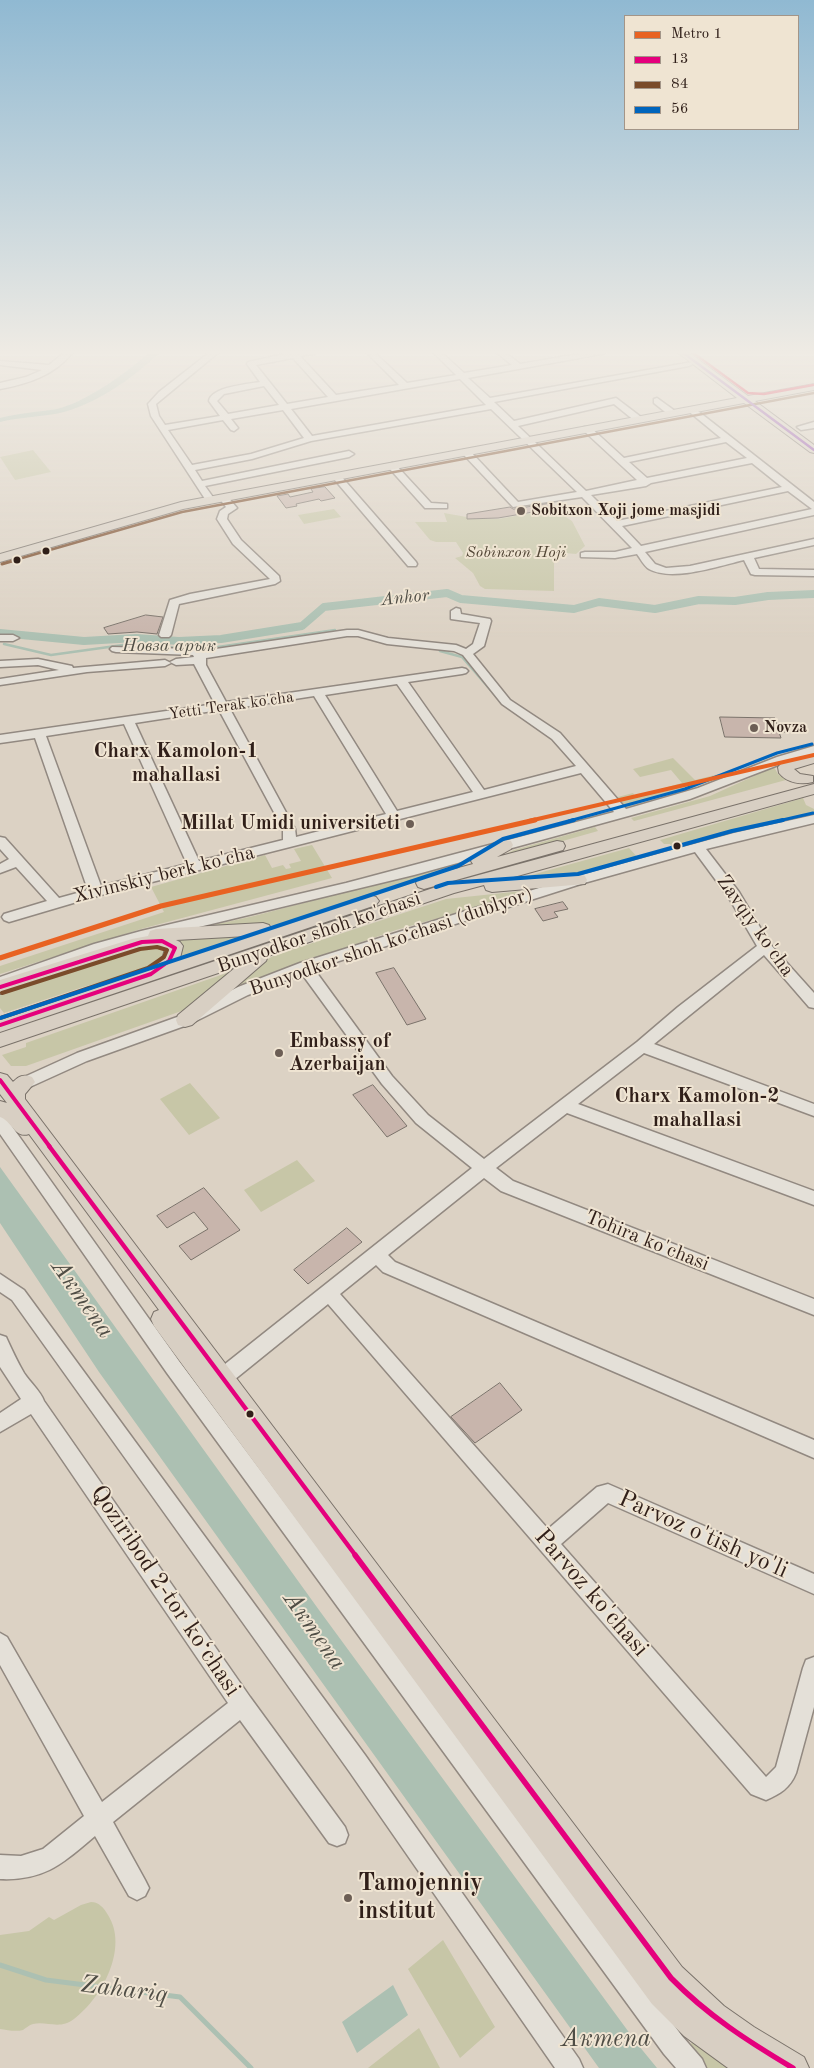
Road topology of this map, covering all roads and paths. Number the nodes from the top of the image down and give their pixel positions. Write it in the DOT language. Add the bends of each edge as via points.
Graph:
graph roads {
  1 [pos="177,449"];
  2 [pos="278,449"];
  3 [pos="484,449"];
  4 [pos="538,449"];
  5 [pos="608,449"];
  6 [pos="682,449"];
  7 [pos="739,449"];
  8 [pos="466,452"];
  9 [pos="349,454"];
  10 [pos="753,460"];
  11 [pos="622,461"];
  12 [pos="392,466"];
  13 [pos="190,468"];
  14 [pos="337,477"];
  15 [pos="646,483"];
  16 [pos="200,484"];
  17 [pos="790,488"];
  18 [pos="584,494"];
  19 [pos="224,498"];
  20 [pos="210,500"];
  21 [pos="444,506"];
  22 [pos="814,507"];
  23 [pos="814,512"];
  24 [pos="615,524"];
  25 [pos="814,542"];
  26 [pos="639,550"];
  27 [pos="585,555"];
  28 [pos="748,557"];
  29 [pos="0,558"];
  30 [pos="412,564"];
  31 [pos="814,573"];
  32 [pos="456,612"];
  33 [pos="166,635"];
  34 [pos="0,638"];
  35 [pos="13,638"];
  36 [pos="116,649"];
  37 [pos="467,653"];
  38 [pos="200,658"];
  39 [pos="0,664"];
  40 [pos="87,670"];
  41 [pos="462,671"];
  42 [pos="400,680"];
  43 [pos="0,682"];
  44 [pos="318,693"];
  45 [pos="222,707"];
  46 [pos="128,721"];
  47 [pos="39,733"];
  48 [pos="0,739"];
  49 [pos="814,750"];
  50 [pos="814,758"];
  51 [pos="584,768"];
  52 [pos="812,784"];
  53 [pos="481,795"];
  54 [pos="814,802"];
  55 [pos="622,813"];
  56 [pos="394,817"];
  57 [pos="814,819"];
  58 [pos="0,841"];
  59 [pos="290,843"];
  60 [pos="505,845"];
  61 [pos="698,847"];
  62 [pos="18,860"];
  63 [pos="195,866"];
  64 [pos="0,869"];
  65 [pos="461,872"];
  66 [pos="579,880"];
  67 [pos="448,890"];
  68 [pos="96,892"];
  69 [pos="56,903"];
  70 [pos="8,917"];
  71 [pos="287,928"];
  72 [pos="141,936"];
  73 [pos="765,947"];
  74 [pos="270,949"];
  75 [pos="305,967"];
  76 [pos="151,974"];
  77 [pos="0,982"];
  78 [pos="0,987"];
  79 [pos="814,1003"];
  80 [pos="185,1020"];
  81 [pos="0,1025"];
  82 [pos="0,1040"];
  83 [pos="642,1046"];
  84 [pos="25,1082"];
  85 [pos="5,1095"];
  86 [pos="564,1105"];
  87 [pos="814,1110"];
  88 [pos="0,1122"];
  89 [pos="483,1169"];
  90 [pos="814,1198"];
  91 [pos="377,1255"];
  92 [pos="0,1282"];
  93 [pos="330,1293"];
  94 [pos="814,1307"];
  95 [pos="0,1343"];
  96 [pos="223,1377"];
  97 [pos="35,1401"];
  98 [pos="0,1423"];
  99 [pos="814,1449"];
  100 [pos="548,1542"];
  101 [pos="814,1584"];
  102 [pos="0,1644"];
  103 [pos="814,1668"];
  104 [pos="242,1705"];
  105 [pos="99,1819"];
  106 [pos="337,1835"];
  107 [pos="0,1867"];
  108 [pos="137,1888"];
  109 [pos="570,2068"];
  110 [pos="693,2068"];
  111 [pos="758,2068"];
  112 [pos="793,2068"];
  1 -- 13 [label="street"];
  2 -- 13 [label="street"];
  3 -- 8 [label="main road"];
  4 -- 18 [label="street"];
  5 -- 11 [label="street"];
  6 -- 11 [label="street"];
  7 -- 10 [label="street"];
  8 -- 12 [label="main road"];
  8 -- 18 [label="street" via="516,505"];
  9 -- 16 [label="street"];
  10 -- 15 [label="street"];
  10 -- 17 [label="street"];
  11 -- 15 [label="street"];
  12 -- 14 [label="main road"];
  12 -- 21 [label="street" via="428,506"];
  13 -- 16 [label="street"];
  14 -- 19 [label="main road"];
  14 -- 30 [label="street"];
  15 -- 18 [label="street"];
  16 -- 20 [label="street"];
  17 -- 22 [label="street"];
  17 -- 24 [label="street"];
  18 -- 24 [label="street"];
  19 -- 20 [label="main road"];
  19 -- 33 [label="street" via="232,508 223,513 222,519 237,542 274,581 174,602"];
  20 -- 29 [label="main road" via="136,517"];
  23 -- 26 [label="street"];
  24 -- 26 [label="street"];
  25 -- 28 [label="street"];
  26 -- 27 [label="street" via="615,555"];
  26 -- 28 [label="street" via="651,566 665,571"];
  28 -- 31 [label="street" via="755,572"];
  32 -- 37 [label="street" via="455,617 486,621 478,646"];
  34 -- 35 [label="street"];
  36 -- 38 [label="street" via="196,652"];
  37 -- 38 [label="street" via="456,648 387,641 353,633"];
  37 -- 51 [label="street" via="500,696 556,736"];
  38 -- 40 [label="street"];
  38 -- 45 [label="street"];
  39 -- 40 [label="street" via="38,662"];
  40 -- 43 [label="street"];
  41 -- 42 [label="street, Yetti Terak ko'cha"];
  42 -- 44 [label="street, Yetti Terak ko'cha"];
  42 -- 53 [label="street"];
  44 -- 45 [label="street, Yetti Terak ko'cha"];
  44 -- 56 [label="street"];
  45 -- 46 [label="street, Yetti Terak ko'cha"];
  45 -- 59 [label="street" via="289,829"];
  46 -- 47 [label="street, Yetti Terak ko'cha"];
  46 -- 63 [label="street"];
  47 -- 48 [label="street, Yetti Terak ko'cha"];
  47 -- 68 [label="street"];
  49 -- 55 [label="street" via="687,795"];
  50 -- 52 [label="main road" via="786,767 791,776"];
  51 -- 53 [label="street, Xivinskiy berk ko'cha"];
  51 -- 55 [label="street"];
  52 -- 54 [label="main road" via="810,797"];
  52 -- 65 [label="main road, Bunyodkor shoh ko'chasi"];
  52 -- 67 [label="main road, Bunyodkor shoh ko'chasi"];
  53 -- 56 [label="street, Xivinskiy berk ko'cha"];
  55 -- 60 [label="street"];
  56 -- 59 [label="street, Xivinskiy berk ko'cha"];
  57 -- 61 [label="street, Bunyodkor shoh koʻchasi (dublyor)"];
  58 -- 62 [label="street"];
  59 -- 63 [label="street, Xivinskiy berk ko'cha"];
  60 -- 65 [label="main road"];
  60 -- 72 [label="street"];
  61 -- 66 [label="street, Bunyodkor shoh koʻchasi (dublyor)"];
  61 -- 73 [label="street, Zavqiy ko'cha" via="734,895"];
  62 -- 64 [label="street"];
  62 -- 69 [label="street"];
  63 -- 68 [label="street, Xivinskiy berk ko'cha"];
  65 -- 71 [label="main road, Bunyodkor shoh ko'chasi"];
  66 -- 67 [label="main road"];
  66 -- 75 [label="street, Bunyodkor shoh koʻchasi (dublyor)"];
  67 -- 74 [label="main road, Bunyodkor shoh ko'chasi"];
  68 -- 69 [label="street, Xivinskiy berk ko'cha"];
  69 -- 70 [label="street, Xivinskiy berk ko'cha"];
  71 -- 72 [label="main road"];
  71 -- 76 [label="main road, Bunyodkor shoh ko'chasi"];
  72 -- 77 [label="street"];
  73 -- 79 [label="street, Zavqiy ko'cha"];
  73 -- 83 [label="street"];
  74 -- 80 [label="main road"];
  74 -- 82 [label="main road, Bunyodkor shoh ko'chasi"];
  75 -- 80 [label="street, Bunyodkor shoh koʻchasi (dublyor)" via="243,991"];
  75 -- 89 [label="street, Tohira ko'chasi" via="387,1080 434,1130"];
  76 -- 78 [label="main road" via="172,956 175,950 172,944 157,940 131,944"];
  76 -- 81 [label="main road, Bunyodkor shoh ko'chasi"];
  80 -- 84 [label="street, Bunyodkor shoh koʻchasi (dublyor)" via="82,1057"];
  83 -- 86 [label="street"];
  83 -- 87 [label="street"];
  84 -- 85 [label="main road" via="16,1091"];
  85 -- 96 [label="main road" via="12,1113"];
  86 -- 89 [label="street"];
  86 -- 90 [label="street"];
  88 -- 110 [label="street" via="174,1367"];
  89 -- 91 [label="street"];
  89 -- 94 [label="street, Tohira ko'chasi" via="507,1186"];
  91 -- 93 [label="street"];
  91 -- 99 [label="street" via="389,1267"];
  92 -- 109 [label="street" via="18,1295 357,1763"];
  93 -- 96 [label="street"];
  93 -- 100 [label="street, Parvoz ko'chasi"];
  95 -- 97 [label="street, Qoziribod 2-tor ko‘chasi" via="10,1366"];
  96 -- 111 [label="main road" via="663,1993 701,2031"];
  96 -- 112 [label="main road" via="671,1978 709,2016"];
  97 -- 98 [label="street"];
  97 -- 104 [label="street, Qoziribod 2-tor ko‘chasi"];
  100 -- 101 [label="street, Parvoz o'tish yo'li" via="608,1493"];
  100 -- 103 [label="street, Parvoz ko'chasi" via="758,1786 766,1789 785,1773"];
  102 -- 105 [label="street"];
  104 -- 105 [label="street"];
  104 -- 106 [label="street, Qoziribod 2-tor ko‘chasi"];
  105 -- 107 [label="street" via="50,1858 21,1868"];
  105 -- 108 [label="street"];
}
